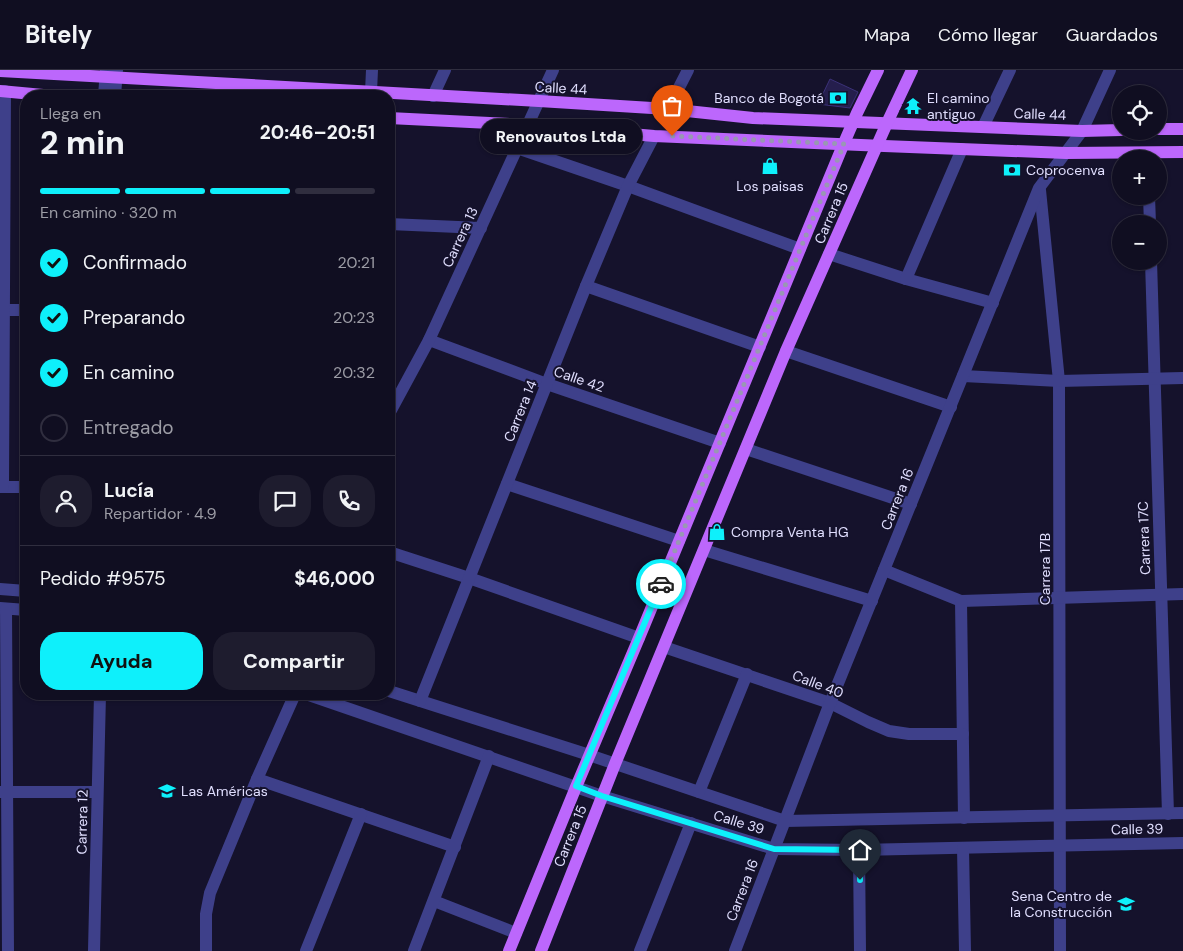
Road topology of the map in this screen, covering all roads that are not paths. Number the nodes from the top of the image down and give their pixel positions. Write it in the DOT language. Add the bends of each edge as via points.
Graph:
graph roads {
  1 [pos="372,70"];
  2 [pos="445,70"];
  3 [pos="554,70"];
  4 [pos="688,70"];
  5 [pos="878,70"];
  6 [pos="912,70"];
  7 [pos="1010,70"];
  8 [pos="1110,70"];
  9 [pos="0,71"];
  10 [pos="111,74"];
  11 [pos="106,90"];
  12 [pos="114,90"];
  13 [pos="341,90"];
  14 [pos="370,90"];
  15 [pos="2,91"];
  16 [pos="20,93"];
  17 [pos="395,94"];
  18 [pos="432,96"];
  19 [pos="539,101"];
  20 [pos="668,109"];
  21 [pos="395,118"];
  22 [pos="854,121"];
  23 [pos="887,123"];
  24 [pos="528,125"];
  25 [pos="983,127"];
  26 [pos="1167,129"];
  27 [pos="1183,129"];
  28 [pos="1112,130"];
  29 [pos="1082,131"];
  30 [pos="654,136"];
  31 [pos="844,144"];
  32 [pos="876,146"];
  33 [pos="517,148"];
  34 [pos="962,149"];
  35 [pos="1183,152"];
  36 [pos="1066,153"];
  37 [pos="1167,154"];
  38 [pos="1112,155"];
  39 [pos="628,186"];
  40 [pos="1040,188"];
  41 [pos="395,224"];
  42 [pos="481,228"];
  43 [pos="800,249"];
  44 [pos="830,254"];
  45 [pos="1151,270"];
  46 [pos="906,279"];
  47 [pos="586,286"];
  48 [pos="993,303"];
  49 [pos="2,310"];
  50 [pos="20,310"];
  51 [pos="429,340"];
  52 [pos="760,347"];
  53 [pos="786,351"];
  54 [pos="963,376"];
  55 [pos="1183,378"];
  56 [pos="1155,379"];
  57 [pos="1059,381"];
  58 [pos="547,384"];
  59 [pos="395,403"];
  60 [pos="951,407"];
  61 [pos="720,443"];
  62 [pos="746,449"];
  63 [pos="507,484"];
  64 [pos="2,487"];
  65 [pos="20,487"];
  66 [pos="911,504"];
  67 [pos="679,541"];
  68 [pos="704,550"];
  69 [pos="395,554"];
  70 [pos="884,570"];
  71 [pos="469,578"];
  72 [pos="0,588"];
  73 [pos="20,590"];
  74 [pos="1161,594"];
  75 [pos="1183,594"];
  76 [pos="1060,597"];
  77 [pos="872,601"];
  78 [pos="961,601"];
  79 [pos="3,609"];
  80 [pos="20,610"];
  81 [pos="639,638"];
  82 [pos="664,647"];
  83 [pos="747,674"];
  84 [pos="395,693"];
  85 [pos="100,700"];
  86 [pos="292,700"];
  87 [pos="324,700"];
  88 [pos="420,701"];
  89 [pos="830,703"];
  90 [pos="964,734"];
  91 [pos="489,756"];
  92 [pos="589,756"];
  93 [pos="615,764"];
  94 [pos="257,779"];
  95 [pos="576,786"];
  96 [pos="4,792"];
  97 [pos="98,792"];
  98 [pos="699,792"];
  99 [pos="602,796"];
  100 [pos="361,814"];
  101 [pos="1168,814"];
  102 [pos="1183,814"];
  103 [pos="1060,816"];
  104 [pos="964,818"];
  105 [pos="786,821"];
  106 [pos="691,823"];
  107 [pos="1183,842"];
  108 [pos="1060,845"];
  109 [pos="455,847"];
  110 [pos="963,848"];
  111 [pos="774,849"];
  112 [pos="860,850"];
  113 [pos="434,901"];
  114 [pos="516,933"];
  115 [pos="8,951"];
  116 [pos="94,951"];
  117 [pos="206,951"];
  118 [pos="306,951"];
  119 [pos="414,951"];
  120 [pos="509,951"];
  121 [pos="541,951"];
  122 [pos="640,951"];
  123 [pos="735,951"];
  124 [pos="860,951"];
  125 [pos="965,951"];
  126 [pos="1060,951"];
  1 -- 14 [label="street"];
  2 -- 18 [label="street"];
  3 -- 19 [label="street, Carrera 13"];
  4 -- 20 [label="street"];
  5 -- 22 [label="main road, Carrera 15"];
  6 -- 23 [label="main road, Carrera 15"];
  7 -- 25 [label="street"];
  8 -- 29 [label="street, Carrera 16"];
  9 -- 10 [label="main road, Calle 44"];
  10 -- 11 [label="street"];
  10 -- 12 [label="street"];
  10 -- 13 [label="main road, Calle 44"];
  15 -- 16 [label="main road"];
  15 -- 49 [label="street"];
  17 -- 18 [label="main road, Calle 44"];
  18 -- 19 [label="main road, Calle 44"];
  19 -- 20 [label="main road, Calle 44"];
  19 -- 24 [label="street, Carrera 13"];
  20 -- 22 [label="main road, Calle 44" via="754,118"];
  21 -- 24 [label="main road"];
  22 -- 23 [label="main road, Calle 44"];
  22 -- 31 [label="main road, Carrera 15"];
  23 -- 25 [label="main road, Calle 44"];
  23 -- 32 [label="main road, Carrera 15"];
  24 -- 30 [label="main road"];
  24 -- 33 [label="street, Carrera 13"];
  25 -- 29 [label="main road, Calle 44"];
  26 -- 27 [label="main road"];
  28 -- 29 [label="main road, Calle 44"];
  29 -- 36 [label="street, Carrera 16"];
  30 -- 31 [label="main road"];
  30 -- 39 [label="street, Carrera 14"];
  31 -- 32 [label="main road"];
  31 -- 43 [label="main road, Carrera 15"];
  32 -- 34 [label="main road"];
  32 -- 44 [label="main road, Carrera 15"];
  33 -- 39 [label="street"];
  33 -- 42 [label="street, Carrera 13"];
  34 -- 36 [label="main road"];
  34 -- 46 [label="street"];
  35 -- 37 [label="main road"];
  36 -- 38 [label="main road"];
  36 -- 40 [label="street, Carrera 16"];
  39 -- 43 [label="street"];
  39 -- 47 [label="street, Carrera 14"];
  40 -- 48 [label="street, Carrera 16"];
  40 -- 57 [label="street, Carrera 17B"];
  41 -- 42 [label="street"];
  42 -- 51 [label="street, Carrera 13"];
  43 -- 52 [label="main road, Carrera 15"];
  44 -- 46 [label="street"];
  44 -- 53 [label="main road, Carrera 15"];
  45 -- 56 [label="street, Carrera 17C"];
  46 -- 48 [label="street"];
  47 -- 52 [label="street"];
  47 -- 58 [label="street, Carrera 14"];
  48 -- 54 [label="street, Carrera 16"];
  49 -- 50 [label="street"];
  49 -- 64 [label="street"];
  51 -- 58 [label="street, Calle 42"];
  51 -- 59 [label="street, Carrera 13"];
  52 -- 61 [label="main road, Carrera 15"];
  53 -- 60 [label="street"];
  53 -- 62 [label="main road, Carrera 15"];
  54 -- 57 [label="street"];
  54 -- 60 [label="street, Carrera 16"];
  55 -- 56 [label="street"];
  56 -- 57 [label="street"];
  56 -- 74 [label="street, Carrera 17C"];
  57 -- 76 [label="street, Carrera 17B"];
  58 -- 61 [label="street, Calle 42"];
  58 -- 63 [label="street, Carrera 14"];
  60 -- 66 [label="street, Carrera 16"];
  61 -- 67 [label="main road, Carrera 15"];
  62 -- 66 [label="street"];
  62 -- 68 [label="main road, Carrera 15"];
  63 -- 67 [label="street"];
  63 -- 71 [label="street, Carrera 14"];
  64 -- 65 [label="street"];
  66 -- 70 [label="street, Carrera 16"];
  67 -- 81 [label="main road, Carrera 15"];
  68 -- 77 [label="street"];
  68 -- 82 [label="main road, Carrera 15"];
  69 -- 71 [label="street"];
  70 -- 77 [label="street, Carrera 16"];
  70 -- 78 [label="street"];
  71 -- 81 [label="street"];
  71 -- 88 [label="street, Carrera 14"];
  72 -- 73 [label="street"];
  74 -- 75 [label="street"];
  74 -- 76 [label="street"];
  74 -- 101 [label="street, Carrera 17C"];
  76 -- 78 [label="street"];
  76 -- 103 [label="street, Carrera 17B"];
  77 -- 89 [label="street, Carrera 16"];
  78 -- 90 [label="street"];
  79 -- 80 [label="street"];
  79 -- 96 [label="street"];
  81 -- 92 [label="main road, Carrera 15"];
  82 -- 83 [label="street, Calle 40"];
  82 -- 93 [label="main road, Carrera 15"];
  83 -- 89 [label="street, Calle 40"];
  83 -- 98 [label="street"];
  84 -- 88 [label="street, Calle 39"];
  85 -- 97 [label="street, Carrera 12"];
  86 -- 94 [label="street"];
  87 -- 91 [label="street, Calle 39"];
  88 -- 92 [label="street, Calle 39"];
  89 -- 90 [label="street, Calle 40" via="889,731"];
  89 -- 105 [label="street, Carrera 16"];
  90 -- 104 [label="street"];
  91 -- 95 [label="street, Calle 39"];
  91 -- 109 [label="street"];
  92 -- 93 [label="street, Calle 39"];
  92 -- 95 [label="main road, Carrera 15"];
  93 -- 98 [label="street, Calle 39"];
  93 -- 99 [label="main road, Carrera 15"];
  94 -- 100 [label="street"];
  94 -- 117 [label="street" via="210,893 206,914"];
  95 -- 99 [label="street, Calle 39"];
  95 -- 114 [label="main road, Carrera 15"];
  96 -- 97 [label="street"];
  96 -- 115 [label="street"];
  97 -- 116 [label="street, Carrera 12"];
  98 -- 105 [label="street, Calle 39"];
  99 -- 106 [label="street, Calle 39"];
  99 -- 121 [label="main road, Carrera 15"];
  100 -- 109 [label="street"];
  100 -- 118 [label="street"];
  101 -- 102 [label="street, Calle 39"];
  101 -- 103 [label="street, Calle 39"];
  103 -- 104 [label="street, Calle 39"];
  103 -- 108 [label="street, Carrera 17B"];
  104 -- 105 [label="street, Calle 39"];
  105 -- 111 [label="street, Carrera 16"];
  106 -- 111 [label="street, Calle 39"];
  106 -- 122 [label="street"];
  107 -- 108 [label="street, Calle 39"];
  108 -- 110 [label="street, Calle 39"];
  108 -- 126 [label="street, Carrera 17B"];
  109 -- 113 [label="street"];
  110 -- 112 [label="street, Calle 39"];
  110 -- 125 [label="street"];
  111 -- 112 [label="street, Calle 39"];
  111 -- 123 [label="street, Carrera 16"];
  112 -- 124 [label="street"];
  113 -- 114 [label="street"];
  113 -- 119 [label="street"];
  114 -- 120 [label="main road, Carrera 15"];
}
